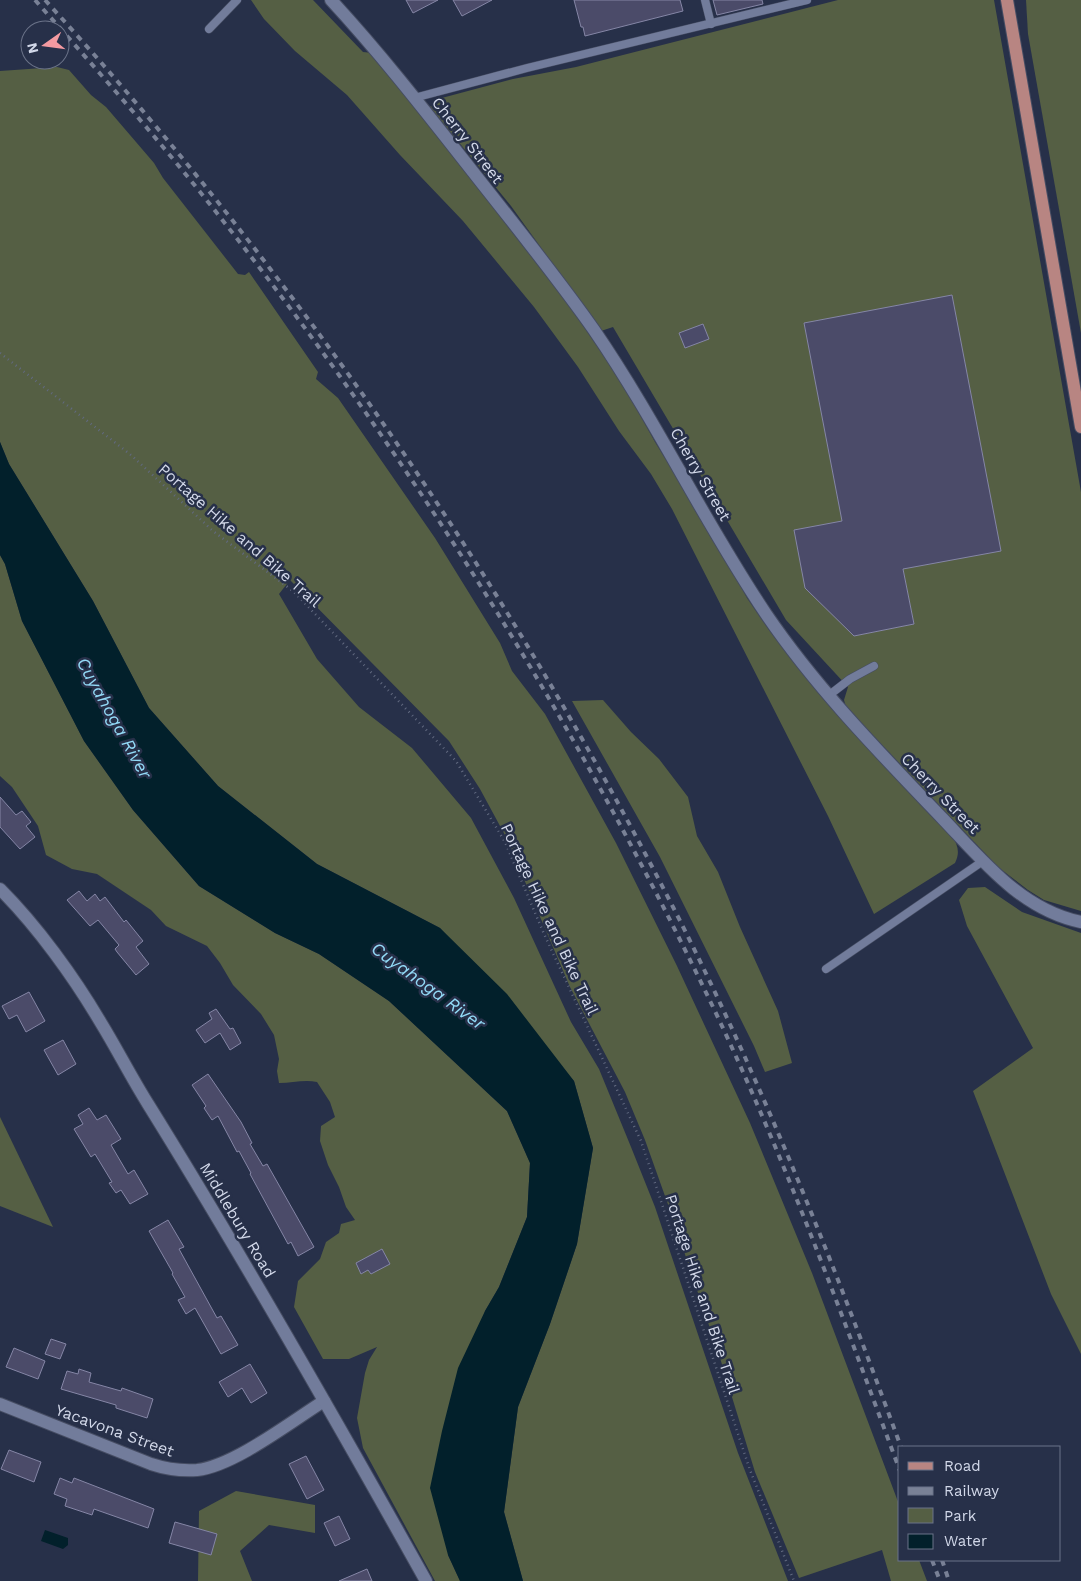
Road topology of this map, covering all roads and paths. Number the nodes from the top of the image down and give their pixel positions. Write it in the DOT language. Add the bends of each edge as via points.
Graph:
graph roads {
  1 [pos="237,0"];
  2 [pos="331,0"];
  3 [pos="705,0"];
  4 [pos="807,0"];
  5 [pos="1006,0"];
  6 [pos="711,24"];
  7 [pos="209,29"];
  8 [pos="414,98"];
  9 [pos="0,353"];
  10 [pos="1081,426"];
  11 [pos="874,666"];
  12 [pos="828,696"];
  13 [pos="983,861"];
  14 [pos="0,889"];
  15 [pos="1081,922"];
  16 [pos="826,968"];
  17 [pos="324,1400"];
  18 [pos="0,1404"];
  19 [pos="426,1581"];
  20 [pos="794,1581"];
  1 -- 7 [label="lane"];
  2 -- 8 [label="street, Cherry Street"];
  3 -- 6 [label="lane"];
  4 -- 6 [label="lane"];
  5 -- 10 [label="main road"];
  6 -- 8 [label="lane"];
  8 -- 12 [label="street, Cherry Street" via="595,332 765,612"];
  9 -- 20 [label="path, Portage Hike and Bike Trail" via="131,455 214,531 293,591 456,761 505,842 640,1141 750,1470"];
  11 -- 12 [label="lane"];
  12 -- 13 [label="street, Cherry Street"];
  13 -- 15 [label="street, Cherry Street" via="1028,900 1054,914"];
  13 -- 16 [label="lane"];
  14 -- 17 [label="street, Middlebury Road" via="48,946 100,1021"];
  17 -- 18 [label="street, Yacavona Street" via="232,1458 197,1470 151,1464"];
  17 -- 19 [label="street, Middlebury Road"];
}
